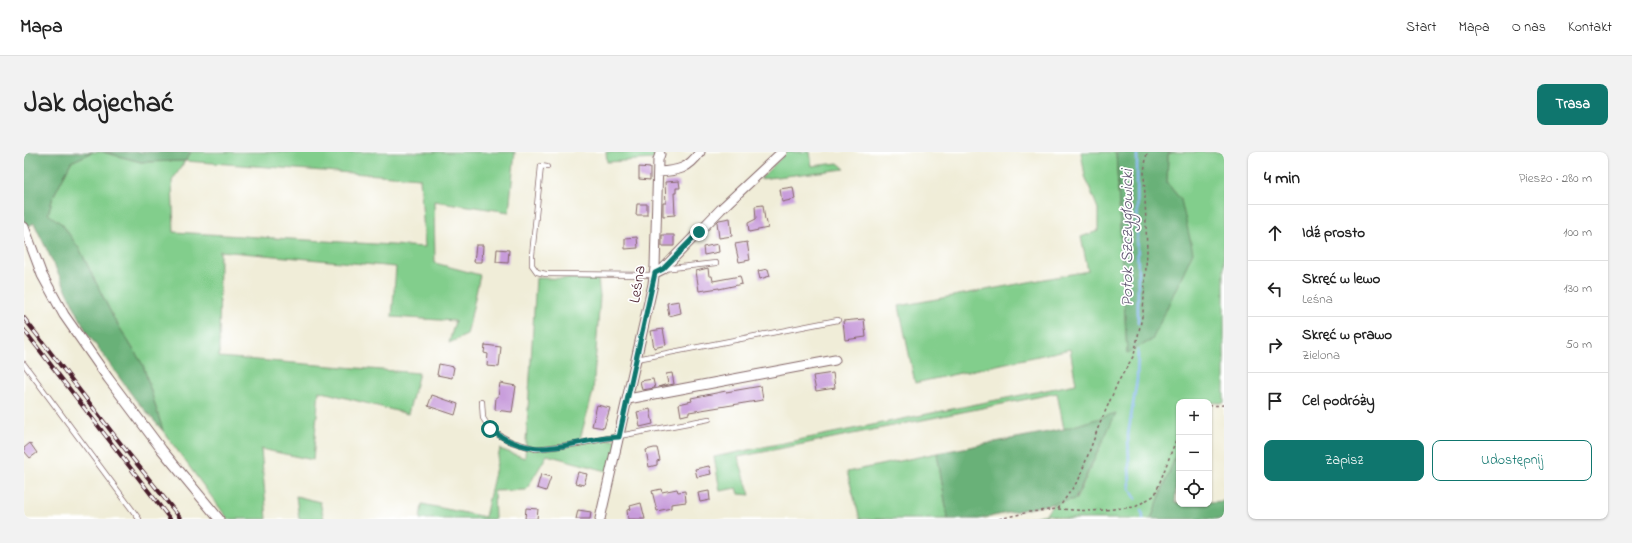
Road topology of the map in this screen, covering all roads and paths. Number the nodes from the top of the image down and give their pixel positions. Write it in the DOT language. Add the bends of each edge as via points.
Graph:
graph roads {
  1 [pos="700,152"];
  2 [pos="782,152"];
  3 [pos="1147,152"];
  4 [pos="660,154"];
  5 [pos="547,166"];
  6 [pos="658,172"];
  7 [pos="24,227"];
  8 [pos="716,263"];
  9 [pos="658,272"];
  10 [pos="838,320"];
  11 [pos="636,359"];
  12 [pos="835,360"];
  13 [pos="24,364"];
  14 [pos="628,399"];
  15 [pos="482,402"];
  16 [pos="1224,405"];
  17 [pos="1212,406"];
  18 [pos="709,419"];
  19 [pos="1178,435"];
  20 [pos="619,437"];
  21 [pos="1058,509"];
  22 [pos="140,519"];
  23 [pos="218,519"];
  24 [pos="600,519"];
  25 [pos="999,519"];
  1 -- 6 [label="street" via="688,166"];
  2 -- 9 [label="street"];
  3 -- 21 [label="path" via="1144,172 1147,251 1143,312 1134,355 1118,382 1079,479"];
  4 -- 6 [label="street, Leśna"];
  5 -- 9 [label="lane" via="541,166 532,255 532,265 537,272"];
  6 -- 9 [label="street, Leśna"];
  7 -- 23 [label="street" via="47,286 64,315 162,450"];
  8 -- 9 [label="lane"];
  9 -- 11 [label="street, Leśna"];
  10 -- 11 [label="lane"];
  11 -- 14 [label="street, Leśna"];
  12 -- 14 [label="street"];
  13 -- 22 [label="lane"];
  14 -- 20 [label="street, Leśna"];
  15 -- 20 [label="lane" via="483,418 490,429 524,446 547,448"];
  16 -- 17 [label="path"];
  18 -- 20 [label="lane"];
  19 -- 21 [label="path" via="1155,495 1134,507 1092,511"];
  20 -- 24 [label="street, Leśna"];
  21 -- 25 [label="path"];
}
